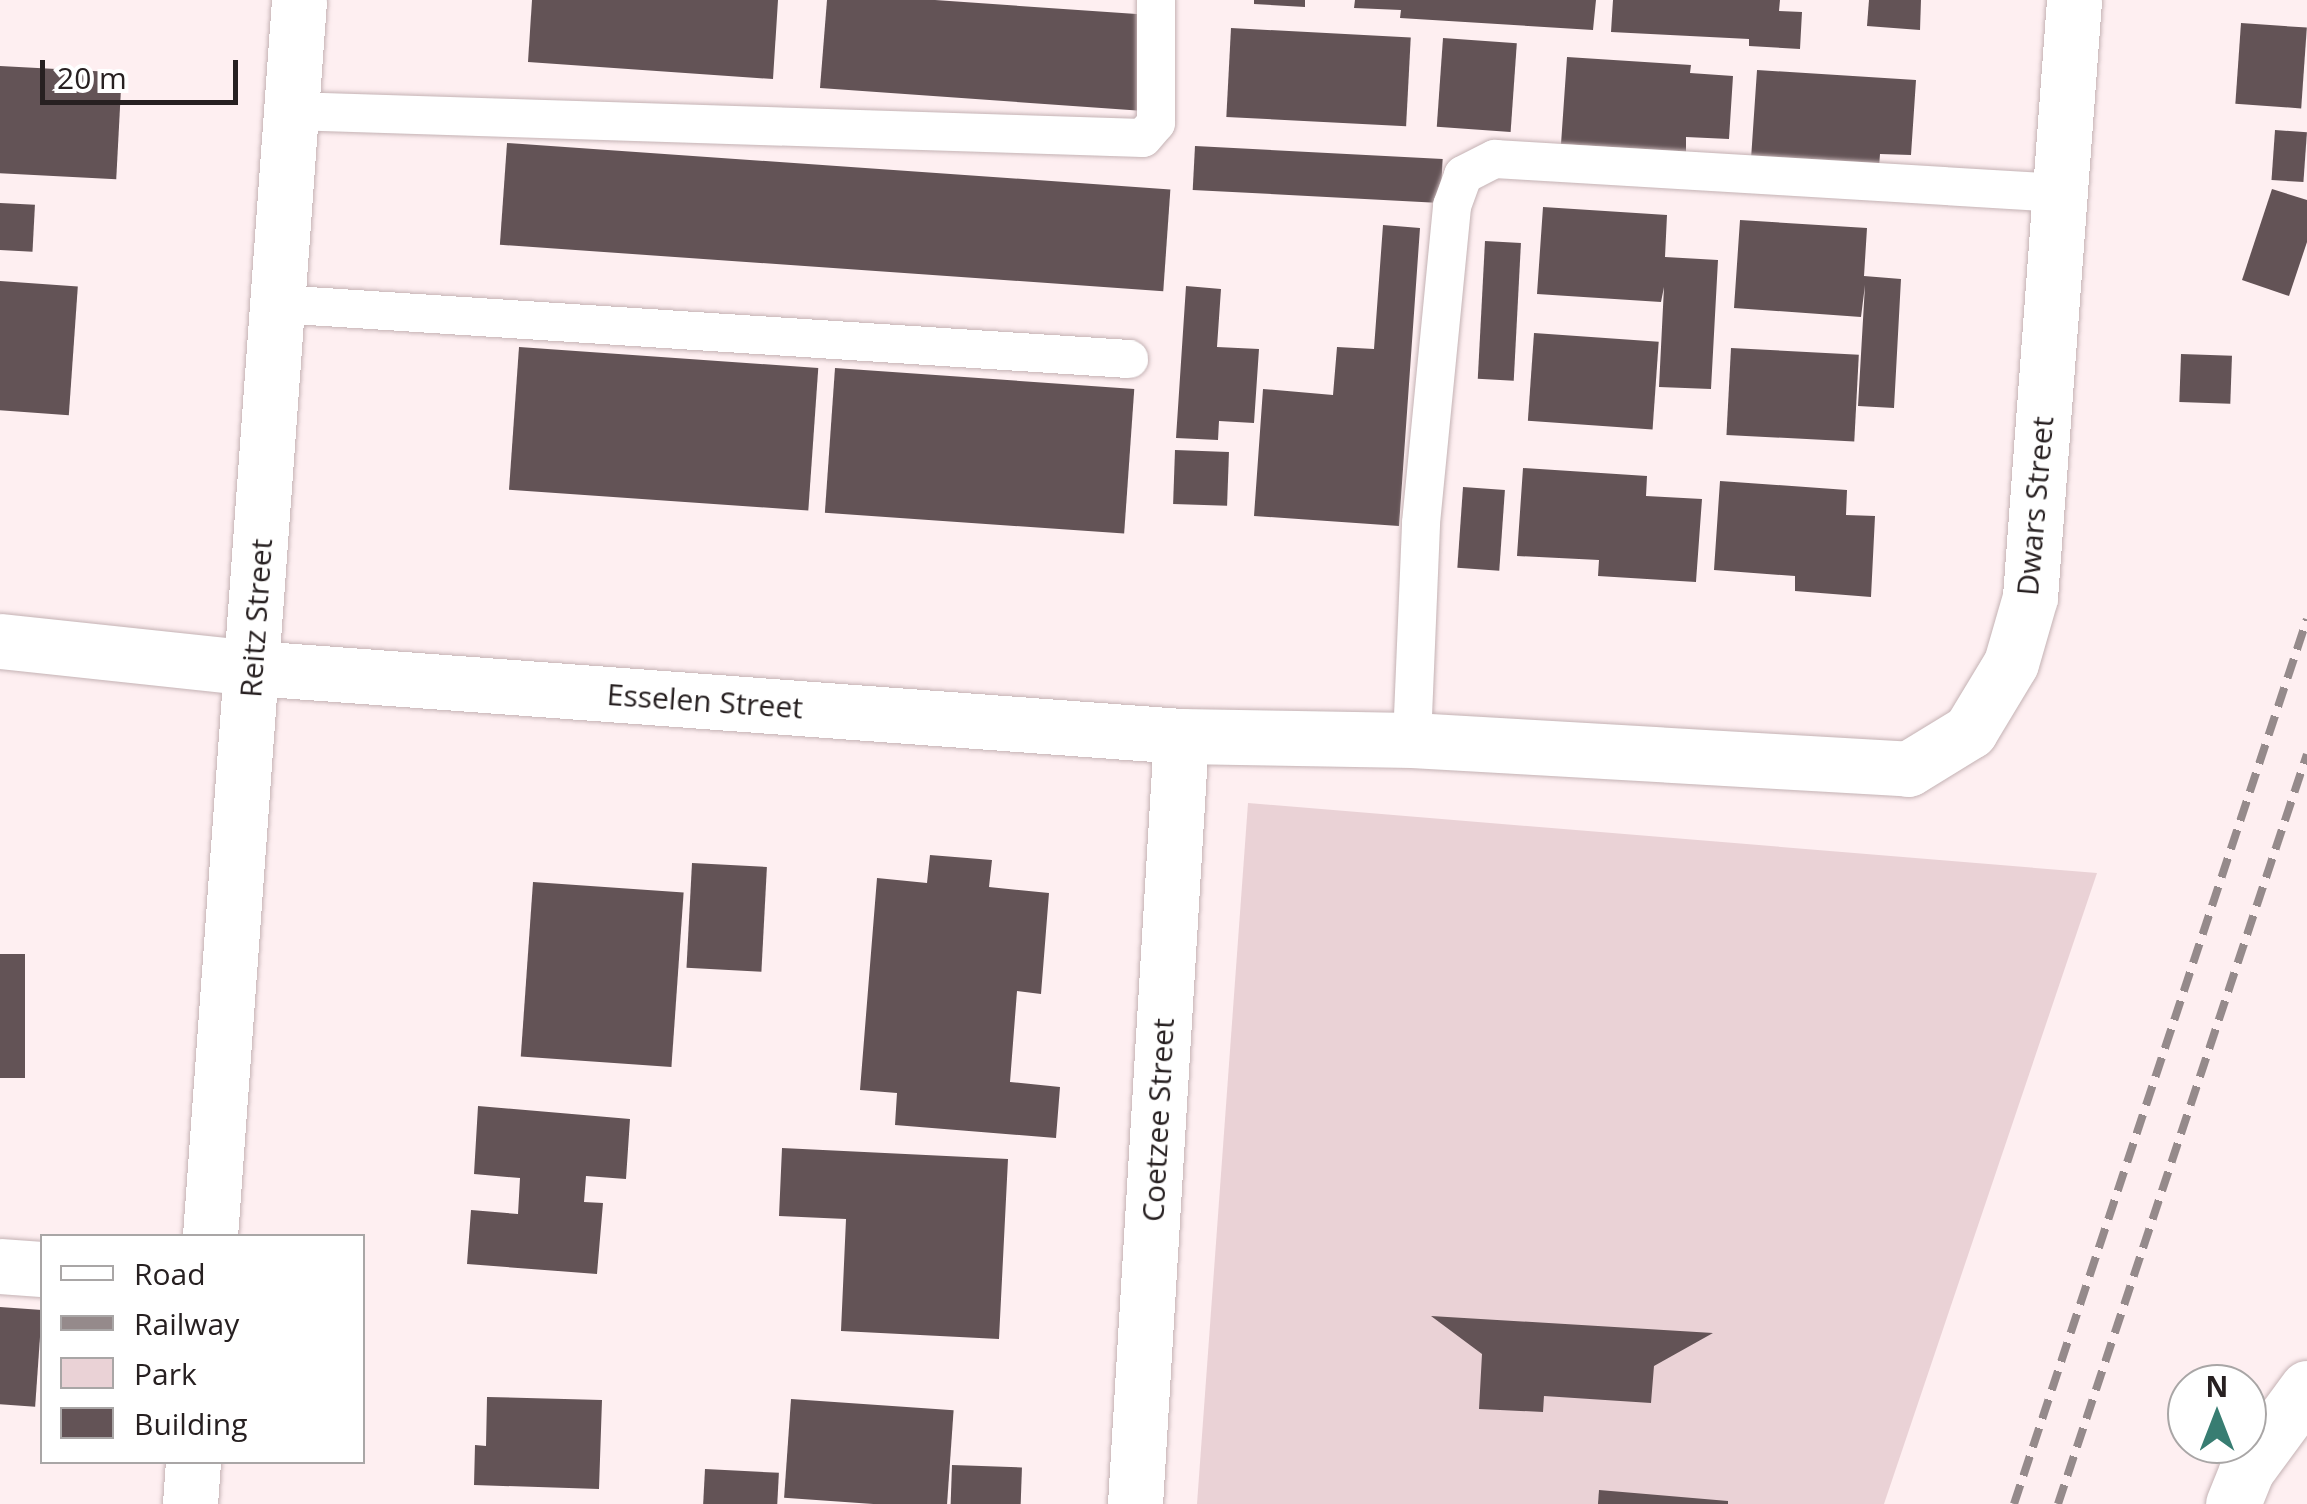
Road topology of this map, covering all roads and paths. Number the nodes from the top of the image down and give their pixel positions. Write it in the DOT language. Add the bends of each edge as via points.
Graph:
graph roads {
  1 [pos="299,0"];
  2 [pos="1156,0"];
  3 [pos="2074,0"];
  4 [pos="291,111"];
  5 [pos="2060,193"];
  6 [pos="278,304"];
  7 [pos="1128,358"];
  8 [pos="0,641"];
  9 [pos="253,668"];
  10 [pos="1181,736"];
  11 [pos="1412,740"];
  12 [pos="210,1234"];
  13 [pos="0,1266"];
  14 [pos="40,1270"];
  15 [pos="2307,1388"];
  16 [pos="193,1464"];
  17 [pos="190,1504"];
  18 [pos="1135,1504"];
  19 [pos="2233,1504"];
  1 -- 4 [label="street, Reitz Street"];
  2 -- 4 [label="lane" via="1156,123 1143,138"];
  3 -- 5 [label="street, Dwars Street"];
  4 -- 6 [label="street, Reitz Street"];
  5 -- 11 [label="street, Dwars Street" via="2030,596 2011,664 1970,732 1908,769"];
  5 -- 11 [label="lane" via="1495,159 1464,176 1452,206 1421,523"];
  6 -- 7 [label="lane"];
  6 -- 9 [label="street, Reitz Street"];
  8 -- 9 [label="street, Esselen Street"];
  9 -- 10 [label="street, Esselen Street"];
  9 -- 12 [label="street, Reitz Street"];
  10 -- 11 [label="street, Esselen Street"];
  10 -- 18 [label="street, Coetzee Street"];
  13 -- 14 [label="street"];
  15 -- 19 [label="street" via="2246,1470"];
  16 -- 17 [label="street"];
}
